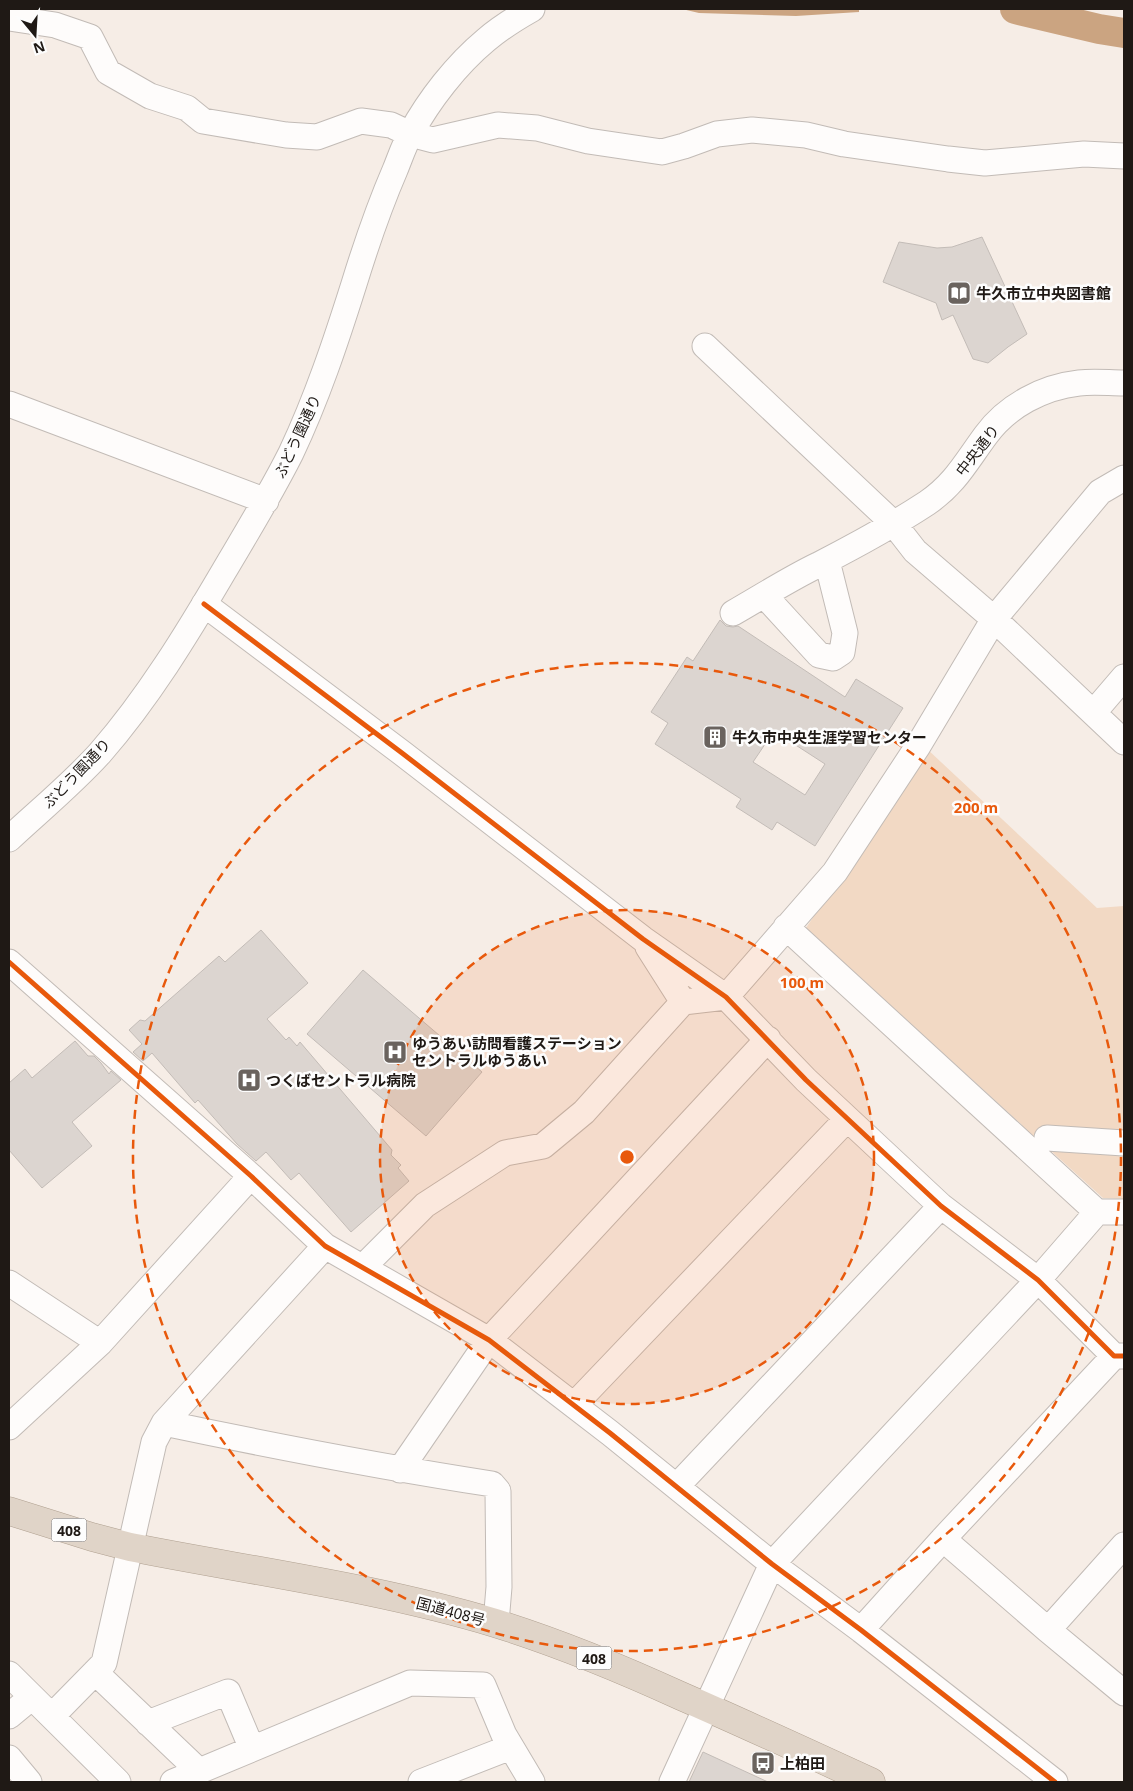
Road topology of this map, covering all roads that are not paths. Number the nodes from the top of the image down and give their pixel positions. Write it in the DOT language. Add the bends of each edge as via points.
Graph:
graph roads {
  1 [pos="532,9"];
  2 [pos="9,18"];
  3 [pos="410,134"];
  4 [pos="1124,156"];
  5 [pos="705,346"];
  6 [pos="1124,383"];
  7 [pos="9,404"];
  8 [pos="1124,478"];
  9 [pos="266,501"];
  10 [pos="894,524"];
  11 [pos="827,561"];
  12 [pos="764,595"];
  13 [pos="204,604"];
  14 [pos="733,613"];
  15 [pos="994,619"];
  16 [pos="1124,677"];
  17 [pos="1094,712"];
  18 [pos="1124,742"];
  19 [pos="9,839"];
  20 [pos="786,927"];
  21 [pos="643,939"];
  22 [pos="9,962"];
  23 [pos="726,997"];
  24 [pos="683,1002"];
  25 [pos="768,1040"];
  26 [pos="847,1118"];
  27 [pos="1046,1138"];
  28 [pos="1124,1143"];
  29 [pos="251,1176"];
  30 [pos="941,1206"];
  31 [pos="1097,1212"];
  32 [pos="1124,1212"];
  33 [pos="325,1246"];
  34 [pos="363,1267"];
  35 [pos="1038,1280"];
  36 [pos="10,1286"];
  37 [pos="489,1340"];
  38 [pos="100,1343"];
  39 [pos="1119,1356"];
  40 [pos="574,1405"];
  41 [pos="164,1423"];
  42 [pos="9,1427"];
  43 [pos="400,1470"];
  44 [pos="677,1486"];
  45 [pos="9,1511"];
  46 [pos="943,1539"];
  47 [pos="1124,1546"];
  48 [pos="130,1547"];
  49 [pos="772,1564"];
  50 [pos="496,1624"];
  51 [pos="861,1630"];
  52 [pos="1048,1630"];
  53 [pos="95,1672"];
  54 [pos="9,1674"];
  55 [pos="1124,1693"];
  56 [pos="32,1697"];
  57 [pos="707,1707"];
  58 [pos="9,1716"];
  59 [pos="52,1716"];
  60 [pos="148,1723"];
  61 [pos="511,1747"];
  62 [pos="252,1749"];
  63 [pos="9,1758"];
  64 [pos="199,1771"];
  65 [pos="29,1782"];
  66 [pos="118,1782"];
  67 [pos="173,1782"];
  68 [pos="421,1782"];
  69 [pos="532,1782"];
  70 [pos="672,1782"];
  71 [pos="871,1782"];
  72 [pos="1055,1782"];
  1 -- 3 [label="street, ぶどう園通り" via="485,41 462,64 441,88"];
  2 -- 3 [label="street" via="55,26 90,37 108,72 150,96 187,108 204,121 317,138 361,121 391,125"];
  3 -- 4 [label="street" via="433,140 498,125 537,128 588,141 662,152 717,134 752,130 806,135 948,160 985,163 1084,154"];
  3 -- 9 [label="street, ぶどう園通り" via="384,195 324,376"];
  5 -- 10 [label="street"];
  6 -- 10 [label="street, 中央通り" via="1080,382 1028,398 987,434 948,486"];
  7 -- 9 [label="street"];
  8 -- 15 [label="street" via="1100,492"];
  9 -- 13 [label="street, ぶどう園通り"];
  10 -- 11 [label="street, 中央通り"];
  10 -- 15 [label="street" via="915,551"];
  11 -- 12 [label="street, 中央通り"];
  11 -- 12 [label="street" via="845,633 842,652 833,658 819,655"];
  12 -- 14 [label="street, 中央通り"];
  13 -- 19 [label="street, ぶどう園通り" via="160,674 100,753"];
  13 -- 21 [label="street"];
  15 -- 17 [label="street"];
  15 -- 20 [label="street" via="918,746 835,872"];
  16 -- 17 [label="street"];
  17 -- 18 [label="street"];
  20 -- 23 [label="street"];
  20 -- 31 [label="street"];
  21 -- 23 [label="street"];
  21 -- 24 [label="street"];
  22 -- 29 [label="street"];
  23 -- 24 [label="street"];
  23 -- 25 [label="street"];
  24 -- 34 [label="street" via="584,1112 544,1146 505,1154 424,1205"];
  25 -- 26 [label="street"];
  25 -- 37 [label="street"];
  26 -- 30 [label="street"];
  26 -- 40 [label="street"];
  27 -- 28 [label="street"];
  29 -- 33 [label="street"];
  29 -- 38 [label="street"];
  30 -- 35 [label="street"];
  30 -- 44 [label="street"];
  31 -- 32 [label="street"];
  31 -- 35 [label="street"];
  33 -- 34 [label="street"];
  33 -- 41 [label="street"];
  34 -- 37 [label="street"];
  35 -- 39 [label="street"];
  35 -- 49 [label="street"];
  36 -- 38 [label="street"];
  37 -- 40 [label="street"];
  37 -- 43 [label="street"];
  38 -- 42 [label="street"];
  39 -- 46 [label="street"];
  40 -- 44 [label="street"];
  41 -- 43 [label="street"];
  41 -- 48 [label="street" via="154,1442"];
  43 -- 50 [label="street" via="492,1484 498,1491"];
  44 -- 49 [label="street"];
  45 -- 48 [label="highway, 国道408号 / 408"];
  46 -- 51 [label="street"];
  46 -- 52 [label="street"];
  47 -- 52 [label="street"];
  48 -- 50 [label="highway, 国道408号 / 408" via="382,1594"];
  48 -- 53 [label="street" via="104,1663"];
  49 -- 51 [label="street"];
  49 -- 57 [label="street"];
  50 -- 57 [label="highway, 国道408号 / 408" via="608,1663"];
  51 -- 72 [label="street"];
  52 -- 55 [label="street"];
  53 -- 59 [label="street"];
  53 -- 60 [label="street"];
  54 -- 56 [label="street"];
  56 -- 58 [label="street"];
  56 -- 59 [label="street"];
  57 -- 70 [label="street"];
  57 -- 71 [label="highway, 国道408号 / 408"];
  59 -- 66 [label="street"];
  60 -- 62 [label="street" via="228,1692"];
  60 -- 64 [label="street"];
  61 -- 62 [label="street" via="482,1685 410,1683"];
  61 -- 68 [label="street"];
  61 -- 69 [label="street"];
  62 -- 64 [label="street"];
  63 -- 65 [label="street"];
  64 -- 67 [label="street"];
}
